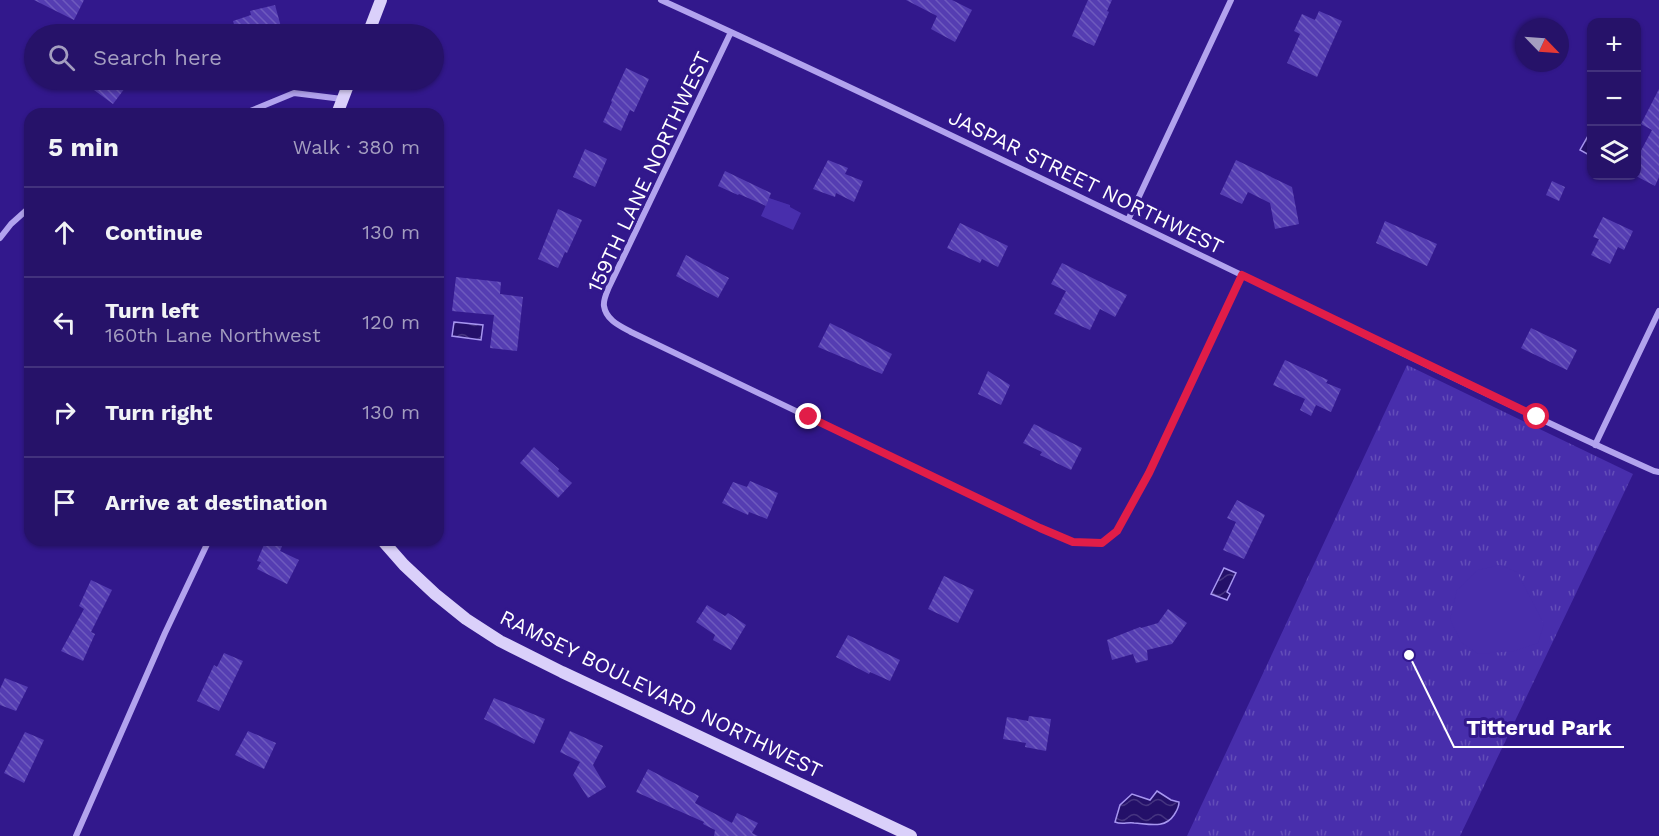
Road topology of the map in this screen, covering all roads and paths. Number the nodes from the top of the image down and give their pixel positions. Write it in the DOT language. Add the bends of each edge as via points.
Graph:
graph roads {
  1 [pos="381,0"];
  2 [pos="661,0"];
  3 [pos="1231,0"];
  4 [pos="372,24"];
  5 [pos="731,32"];
  6 [pos="346,90"];
  7 [pos="343,99"];
  8 [pos="258,108"];
  9 [pos="339,108"];
  10 [pos="24,212"];
  11 [pos="1128,220"];
  12 [pos="0,238"];
  13 [pos="1242,275"];
  14 [pos="1659,311"];
  15 [pos="1595,445"];
  16 [pos="1659,472"];
  17 [pos="206,546"];
  18 [pos="387,546"];
  19 [pos="76,836"];
  20 [pos="911,836"];
  1 -- 4 [label="street"];
  2 -- 5 [label="street, JASPAR STREET NORTHWEST"];
  3 -- 11 [label="street"];
  5 -- 11 [label="street, JASPAR STREET NORTHWEST"];
  5 -- 13 [label="street, 159TH LANE NORTHWEST" via="609,287 604,304 608,315 615,324 1040,528 1073,542 1102,543 1117,531 1149,473"];
  6 -- 7 [label="street"];
  7 -- 8 [label="street" via="294,93"];
  7 -- 9 [label="street"];
  10 -- 12 [label="street"];
  11 -- 13 [label="street, JASPAR STREET NORTHWEST"];
  13 -- 15 [label="street, JASPAR STREET NORTHWEST"];
  14 -- 15 [label="street"];
  15 -- 16 [label="street, JASPAR STREET NORTHWEST"];
  17 -- 19 [label="street"];
  18 -- 20 [label="street, RAMSEY BOULEVARD NORTHWEST" via="435,594 500,640"];
}
